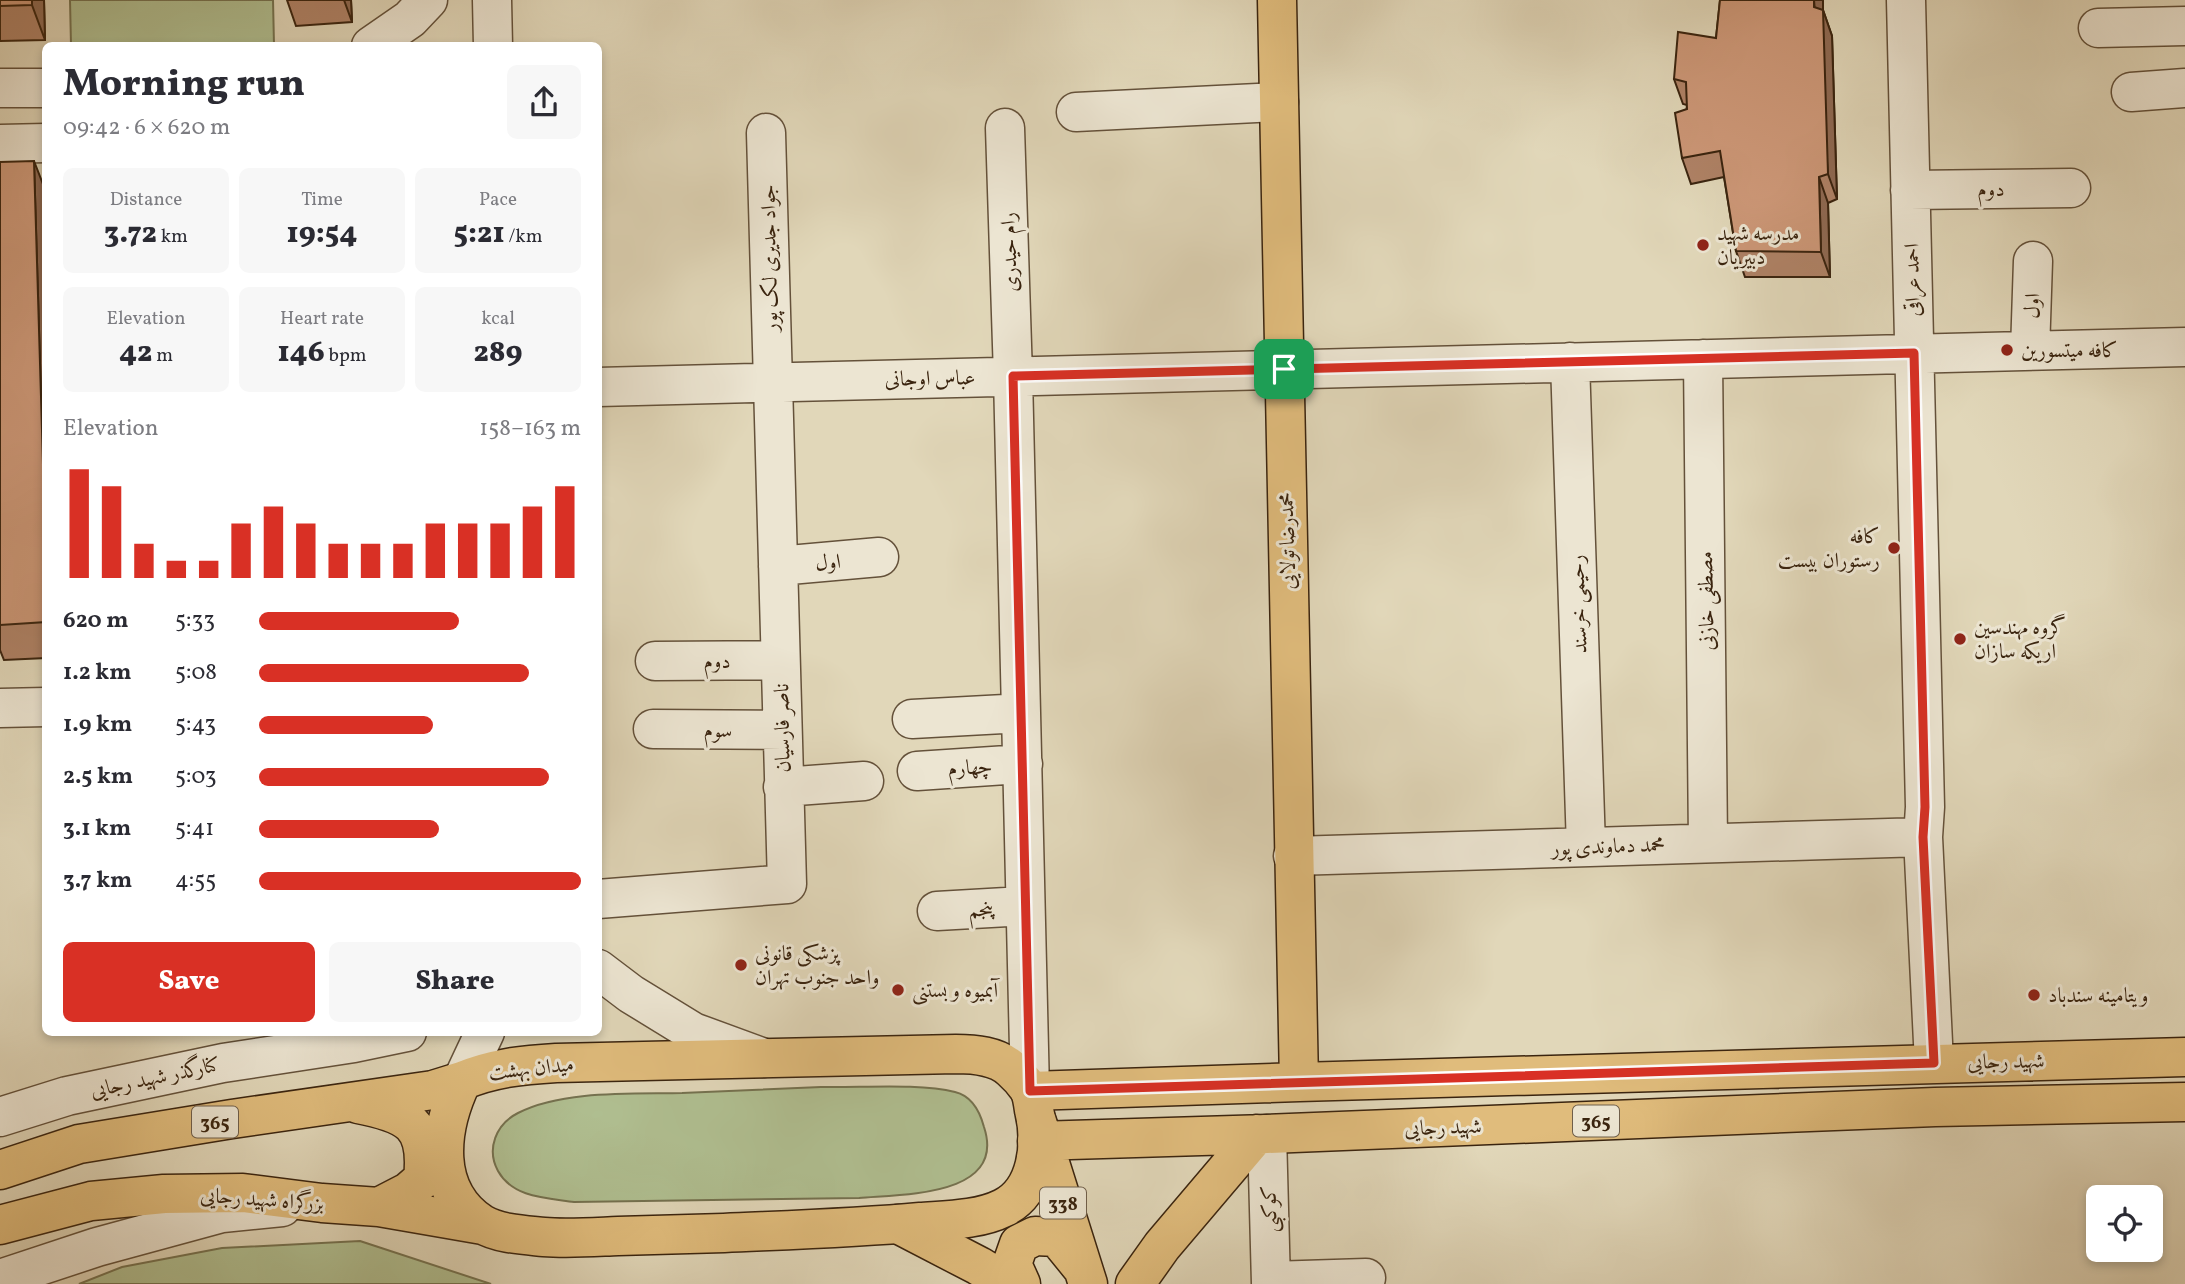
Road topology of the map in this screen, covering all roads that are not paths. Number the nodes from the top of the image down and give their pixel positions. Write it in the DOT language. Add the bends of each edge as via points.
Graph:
graph roads {
  1 [pos="428,0"];
  2 [pos="492,0"];
  3 [pos="1277,0"];
  4 [pos="1906,0"];
  5 [pos="2185,26"];
  6 [pos="2098,28"];
  7 [pos="377,42"];
  8 [pos="493,42"];
  9 [pos="0,88"];
  10 [pos="42,88"];
  11 [pos="2185,88"];
  12 [pos="2131,92"];
  13 [pos="1279,102"];
  14 [pos="1076,112"];
  15 [pos="1005,128"];
  16 [pos="766,134"];
  17 [pos="42,143"];
  18 [pos="0,144"];
  19 [pos="2071,188"];
  20 [pos="1910,190"];
  21 [pos="2033,261"];
  22 [pos="2185,347"];
  23 [pos="2030,351"];
  24 [pos="1914,353"];
  25 [pos="1703,359"];
  26 [pos="1570,362"];
  27 [pos="1284,369"];
  28 [pos="1013,376"];
  29 [pos="773,382"];
  30 [pos="602,387"];
  31 [pos="879,557"];
  32 [pos="778,566"];
  33 [pos="780,660"];
  34 [pos="655,661"];
  35 [pos="42,707"];
  36 [pos="0,708"];
  37 [pos="1021,713"];
  38 [pos="912,719"];
  39 [pos="653,729"];
  40 [pos="782,730"];
  41 [pos="1023,764"];
  42 [pos="917,771"];
  43 [pos="864,781"];
  44 [pos="783,787"];
  45 [pos="1923,837"];
  46 [pos="1708,844"];
  47 [pos="1586,847"];
  48 [pos="1293,856"];
  49 [pos="602,899"];
  50 [pos="1026,906"];
  51 [pos="937,911"];
  52 [pos="602,972"];
  53 [pos="388,1036"];
  54 [pos="483,1036"];
  55 [pos="2185,1057"];
  56 [pos="764,1058"];
  57 [pos="1934,1063"];
  58 [pos="462,1081"];
  59 [pos="1299,1082"];
  60 [pos="348,1102"];
  61 [pos="2185,1102"];
  62 [pos="1935,1107"];
  63 [pos="0,1117"];
  64 [pos="1037,1124"];
  65 [pos="1262,1134"];
  66 [pos="0,1170"];
  67 [pos="323,1203"];
  68 [pos="379,1207"];
  69 [pos="898,1224"];
  70 [pos="0,1225"];
  71 [pos="483,1225"];
  72 [pos="1086,1277"];
  73 [pos="1366,1278"];
  74 [pos="0,1279"];
  75 [pos="1271,1282"];
  76 [pos="1007,1284"];
  77 [pos="1021,1284"];
  78 [pos="1135,1284"];
  1 -- 7 [label="street"];
  2 -- 8 [label="street"];
  3 -- 13 [label="main road, محمدرضا تولایی"];
  4 -- 20 [label="street, احمد عراقی"];
  5 -- 6 [label="street"];
  9 -- 10 [label="street"];
  11 -- 12 [label="street"];
  13 -- 14 [label="street"];
  13 -- 27 [label="main road, محمدرضا تولایی"];
  15 -- 28 [label="street, رام حیدری"];
  16 -- 29 [label="street, جواد جدیری لک پور"];
  17 -- 18 [label="street"];
  19 -- 20 [label="street, دوم"];
  20 -- 24 [label="street, احمد عراقی"];
  21 -- 23 [label="street, اول"];
  22 -- 23 [label="street, عباس اوجانی"];
  23 -- 24 [label="street, عباس اوجانی"];
  24 -- 25 [label="street, عباس اوجانی"];
  24 -- 45 [label="street, احمد عراقی"];
  25 -- 26 [label="street, عباس اوجانی"];
  25 -- 46 [label="street, مصطفی خازنی"];
  26 -- 27 [label="street, عباس اوجانی"];
  26 -- 47 [label="street, رحیمی خرسند"];
  27 -- 28 [label="street, عباس اوجانی"];
  27 -- 48 [label="main road, محمدرضا تولایی"];
  28 -- 29 [label="street, عباس اوجانی"];
  28 -- 37 [label="street, رام حیدری"];
  29 -- 30 [label="street, عباس اوجانی"];
  29 -- 32 [label="street, ناصر فارسیان"];
  31 -- 32 [label="street, اول"];
  32 -- 33 [label="street, ناصر فارسیان"];
  33 -- 34 [label="street, دوم"];
  33 -- 40 [label="street, ناصر فارسیان"];
  35 -- 36 [label="street"];
  37 -- 38 [label="street"];
  37 -- 41 [label="street, رام حیدری"];
  39 -- 40 [label="street, سوم"];
  40 -- 44 [label="street, ناصر فارسیان"];
  41 -- 42 [label="street, چهارم"];
  41 -- 50 [label="street, رام حیدری"];
  43 -- 44 [label="street"];
  44 -- 49 [label="street, ناصر فارسیان" via="787,884"];
  45 -- 46 [label="street, محمد دماوندی پور"];
  45 -- 57 [label="street, احمد عراقی"];
  46 -- 47 [label="street, محمد دماوندی پور"];
  47 -- 48 [label="street, محمد دماوندی پور"];
  48 -- 59 [label="main road, محمدرضا تولایی"];
  50 -- 51 [label="street, پنجم"];
  50 -- 64 [label="street, رام حیدری"];
  52 -- 56 [label="street" via="693,1032"];
  53 -- 63 [label="street, کنارگذر شهید رجایی" via="223,1063 67,1096"];
  54 -- 58 [label="street"];
  55 -- 57 [label="main road, شهید رجایی"];
  56 -- 58 [label="main road, میدان بهشت / 365" via="524,1065"];
  56 -- 64 [label="main road, میدان بهشت / 365" via="975,1054 1010,1067"];
  57 -- 59 [label="main road, شهید رجایی"];
  57 -- 62 [label="main road"];
  58 -- 60 [label="main road, 365" via="433,1090"];
  58 -- 71 [label="main road, میدان بهشت" via="445,1129 445,1168 457,1202"];
  59 -- 64 [label="main road, شهید رجایی"];
  60 -- 66 [label="main road, 365" via="79,1144"];
  60 -- 68 [label="main road" via="390,1111 407,1119 420,1135 423,1179"];
  61 -- 62 [label="main road, شهید رجایی / 365"];
  62 -- 65 [label="main road, شهید رجایی / 365"];
  64 -- 65 [label="main road, شهید رجایی / 365"];
  64 -- 69 [label="main road, میدان بهشت" via="1037,1152 1029,1183 1014,1202 992,1213"];
  64 -- 72 [label="main road, 338"];
  65 -- 75 [label="street, کوکبی"];
  65 -- 78 [label="main road" via="1162,1246"];
  67 -- 68 [label="main road, بزرگراه شهید رجایی"];
  67 -- 70 [label="main road, بزرگراه شهید رجایی" via="243,1193 164,1194 91,1201"];
  67 -- 74 [label="street" via="222,1213"];
  68 -- 71 [label="main road, بزرگراه شهید رجایی"];
  69 -- 71 [label="main road, میدان بهشت" via="596,1237 546,1237"];
  69 -- 76 [label="main road"];
  72 -- 77 [label="main road" via="1057,1237 1035,1236 1019,1244 1012,1264"];
  73 -- 75 [label="street"];
}
